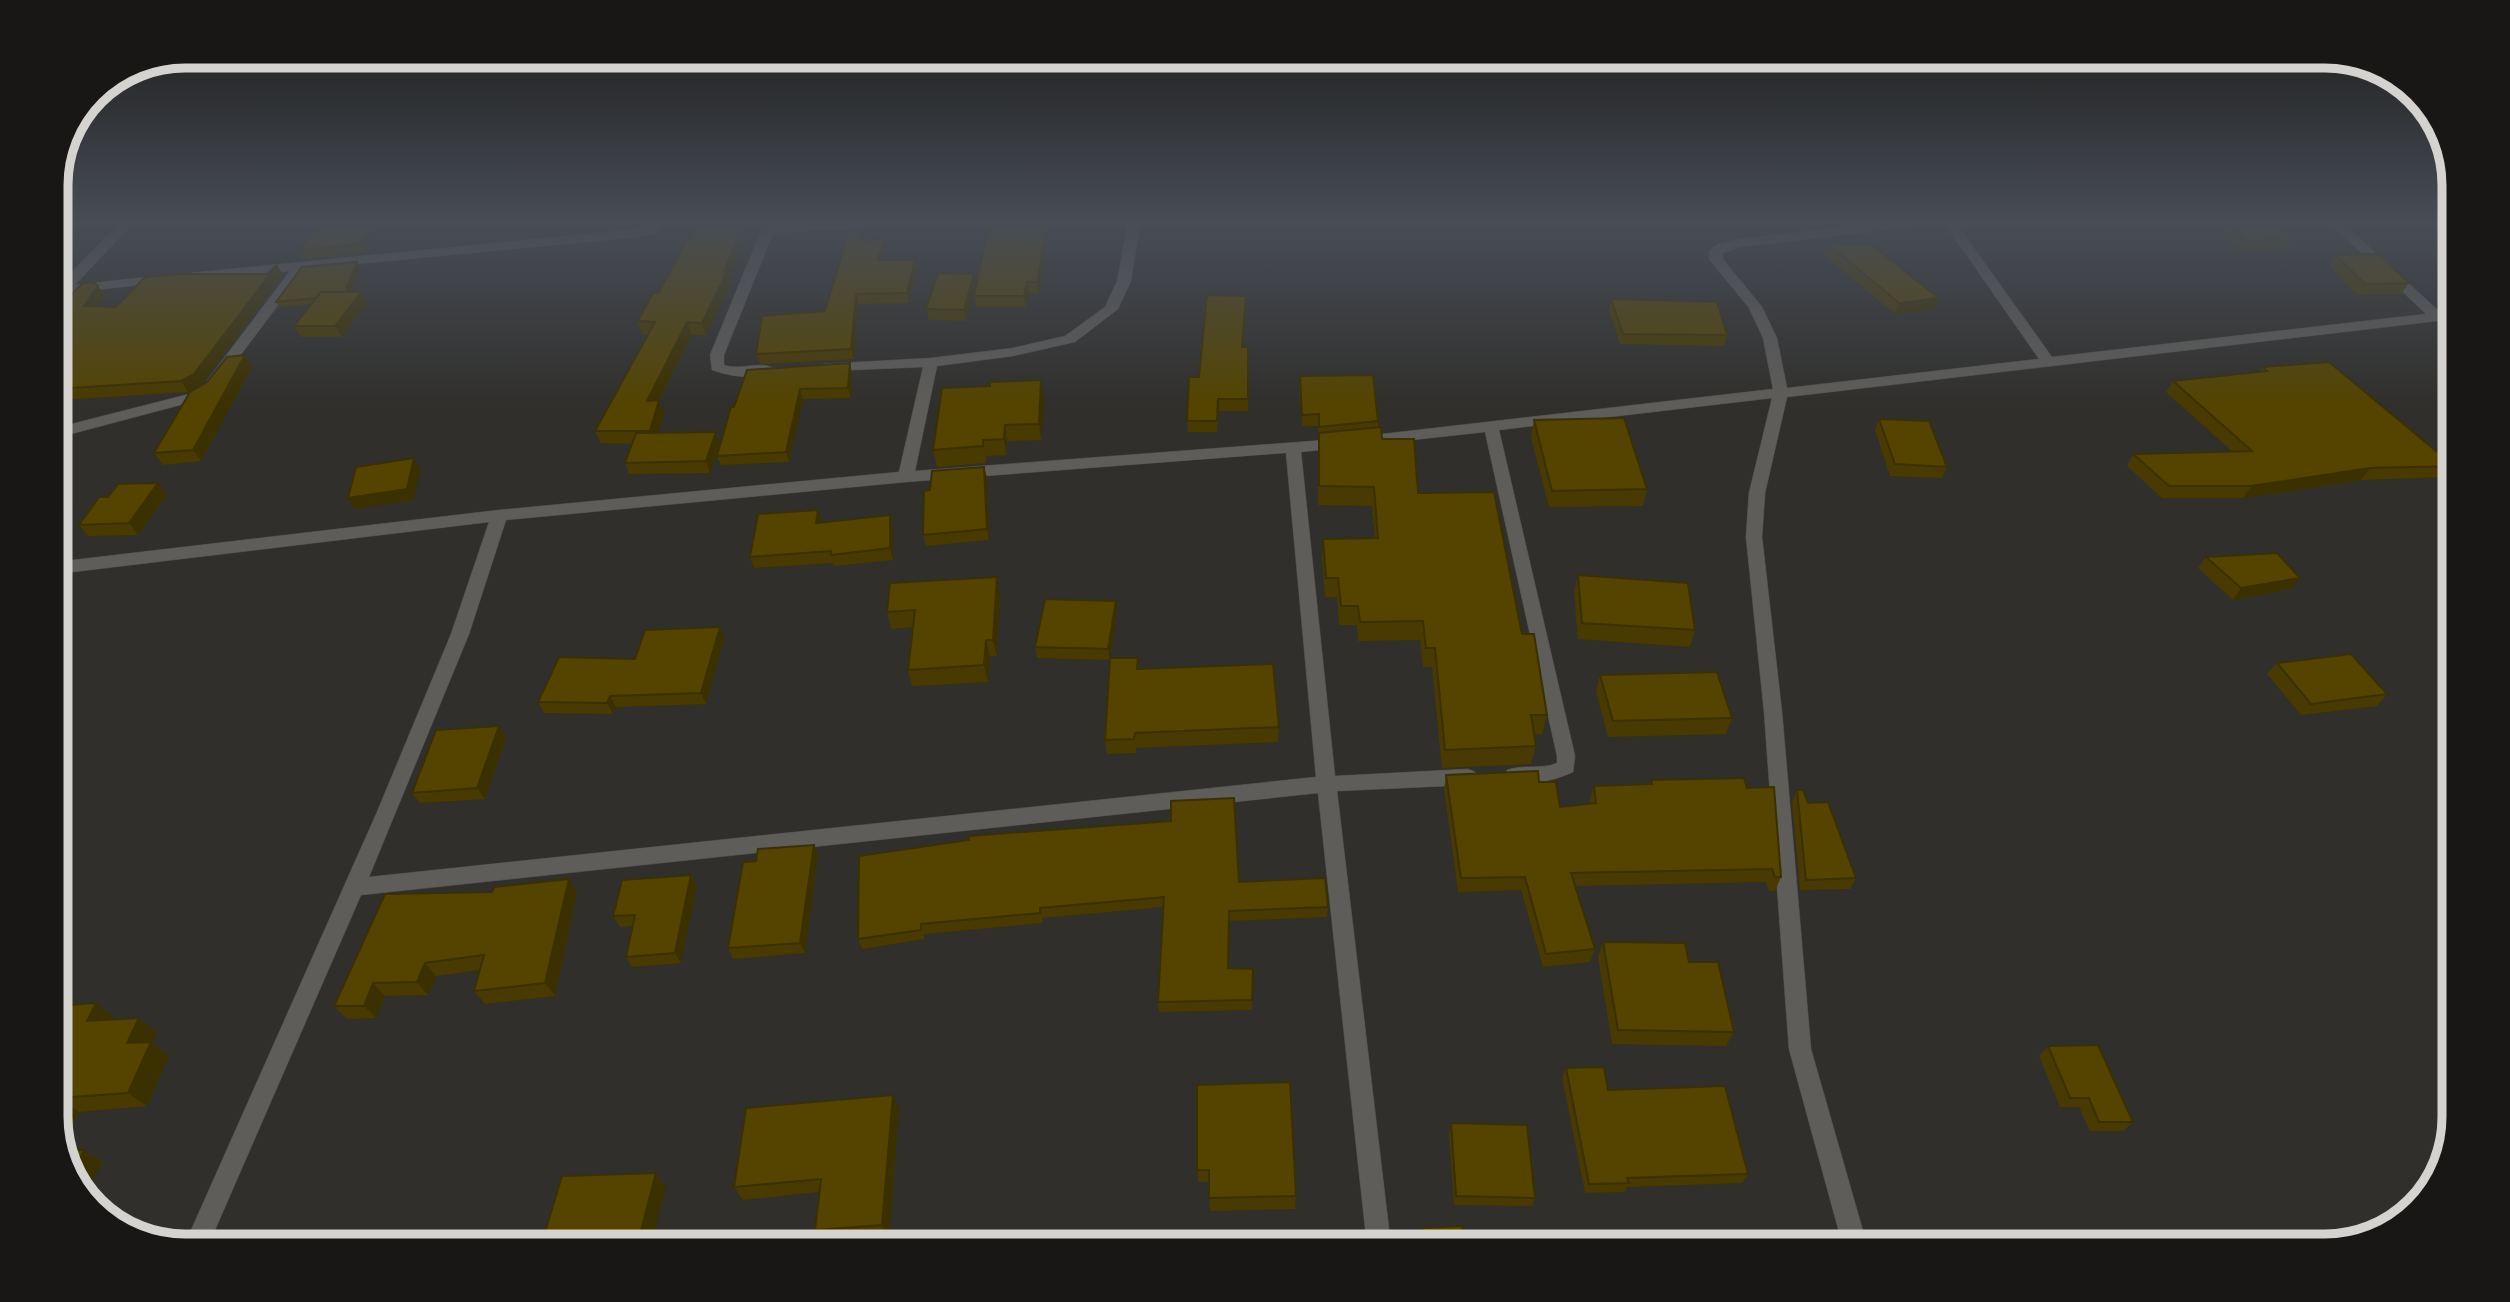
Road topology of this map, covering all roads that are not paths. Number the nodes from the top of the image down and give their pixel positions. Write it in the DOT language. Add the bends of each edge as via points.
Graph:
graph roads {
  1 [pos="140,284"];
  2 [pos="287,284"];
  3 [pos="746,284"];
  4 [pos="1123,284"];
  5 [pos="1736,284"];
  6 [pos="1993,284"];
  7 [pos="2408,284"];
  8 [pos="68,292"];
  9 [pos="2442,313"];
  10 [pos="2442,316"];
  11 [pos="931,362"];
  12 [pos="2049,363"];
  13 [pos="813,368"];
  14 [pos="785,369"];
  15 [pos="1781,393"];
  16 [pos="1490,427"];
  17 [pos="68,430"];
  18 [pos="1293,449"];
  19 [pos="906,477"];
  20 [pos="499,515"];
  21 [pos="68,567"];
  22 [pos="1326,784"];
  23 [pos="358,887"];
  24 [pos="201,1234"];
  25 [pos="1377,1234"];
  26 [pos="1852,1234"];
  1 -- 8 [label="street"];
  2 -- 17 [label="street" via="208,388 194,397"];
  3 -- 14 [label="street" via="717,355 717,366 730,372"];
  4 -- 11 [label="street" via="1111,309 1070,339"];
  5 -- 15 [label="street" via="1755,307 1770,338"];
  6 -- 12 [label="street"];
  7 -- 9 [label="street"];
  10 -- 12 [label="street"];
  11 -- 13 [label="street"];
  11 -- 19 [label="street"];
  12 -- 15 [label="street"];
  15 -- 16 [label="street"];
  15 -- 26 [label="street" via="1757,493 1754,537 1800,1049"];
  16 -- 18 [label="street"];
  16 -- 22 [label="street" via="1566,767 1553,773"];
  18 -- 19 [label="street"];
  18 -- 22 [label="street"];
  19 -- 20 [label="street"];
  20 -- 21 [label="street"];
  20 -- 23 [label="street" via="463,629"];
  22 -- 23 [label="street"];
  22 -- 25 [label="street"];
  23 -- 24 [label="street"];
}
